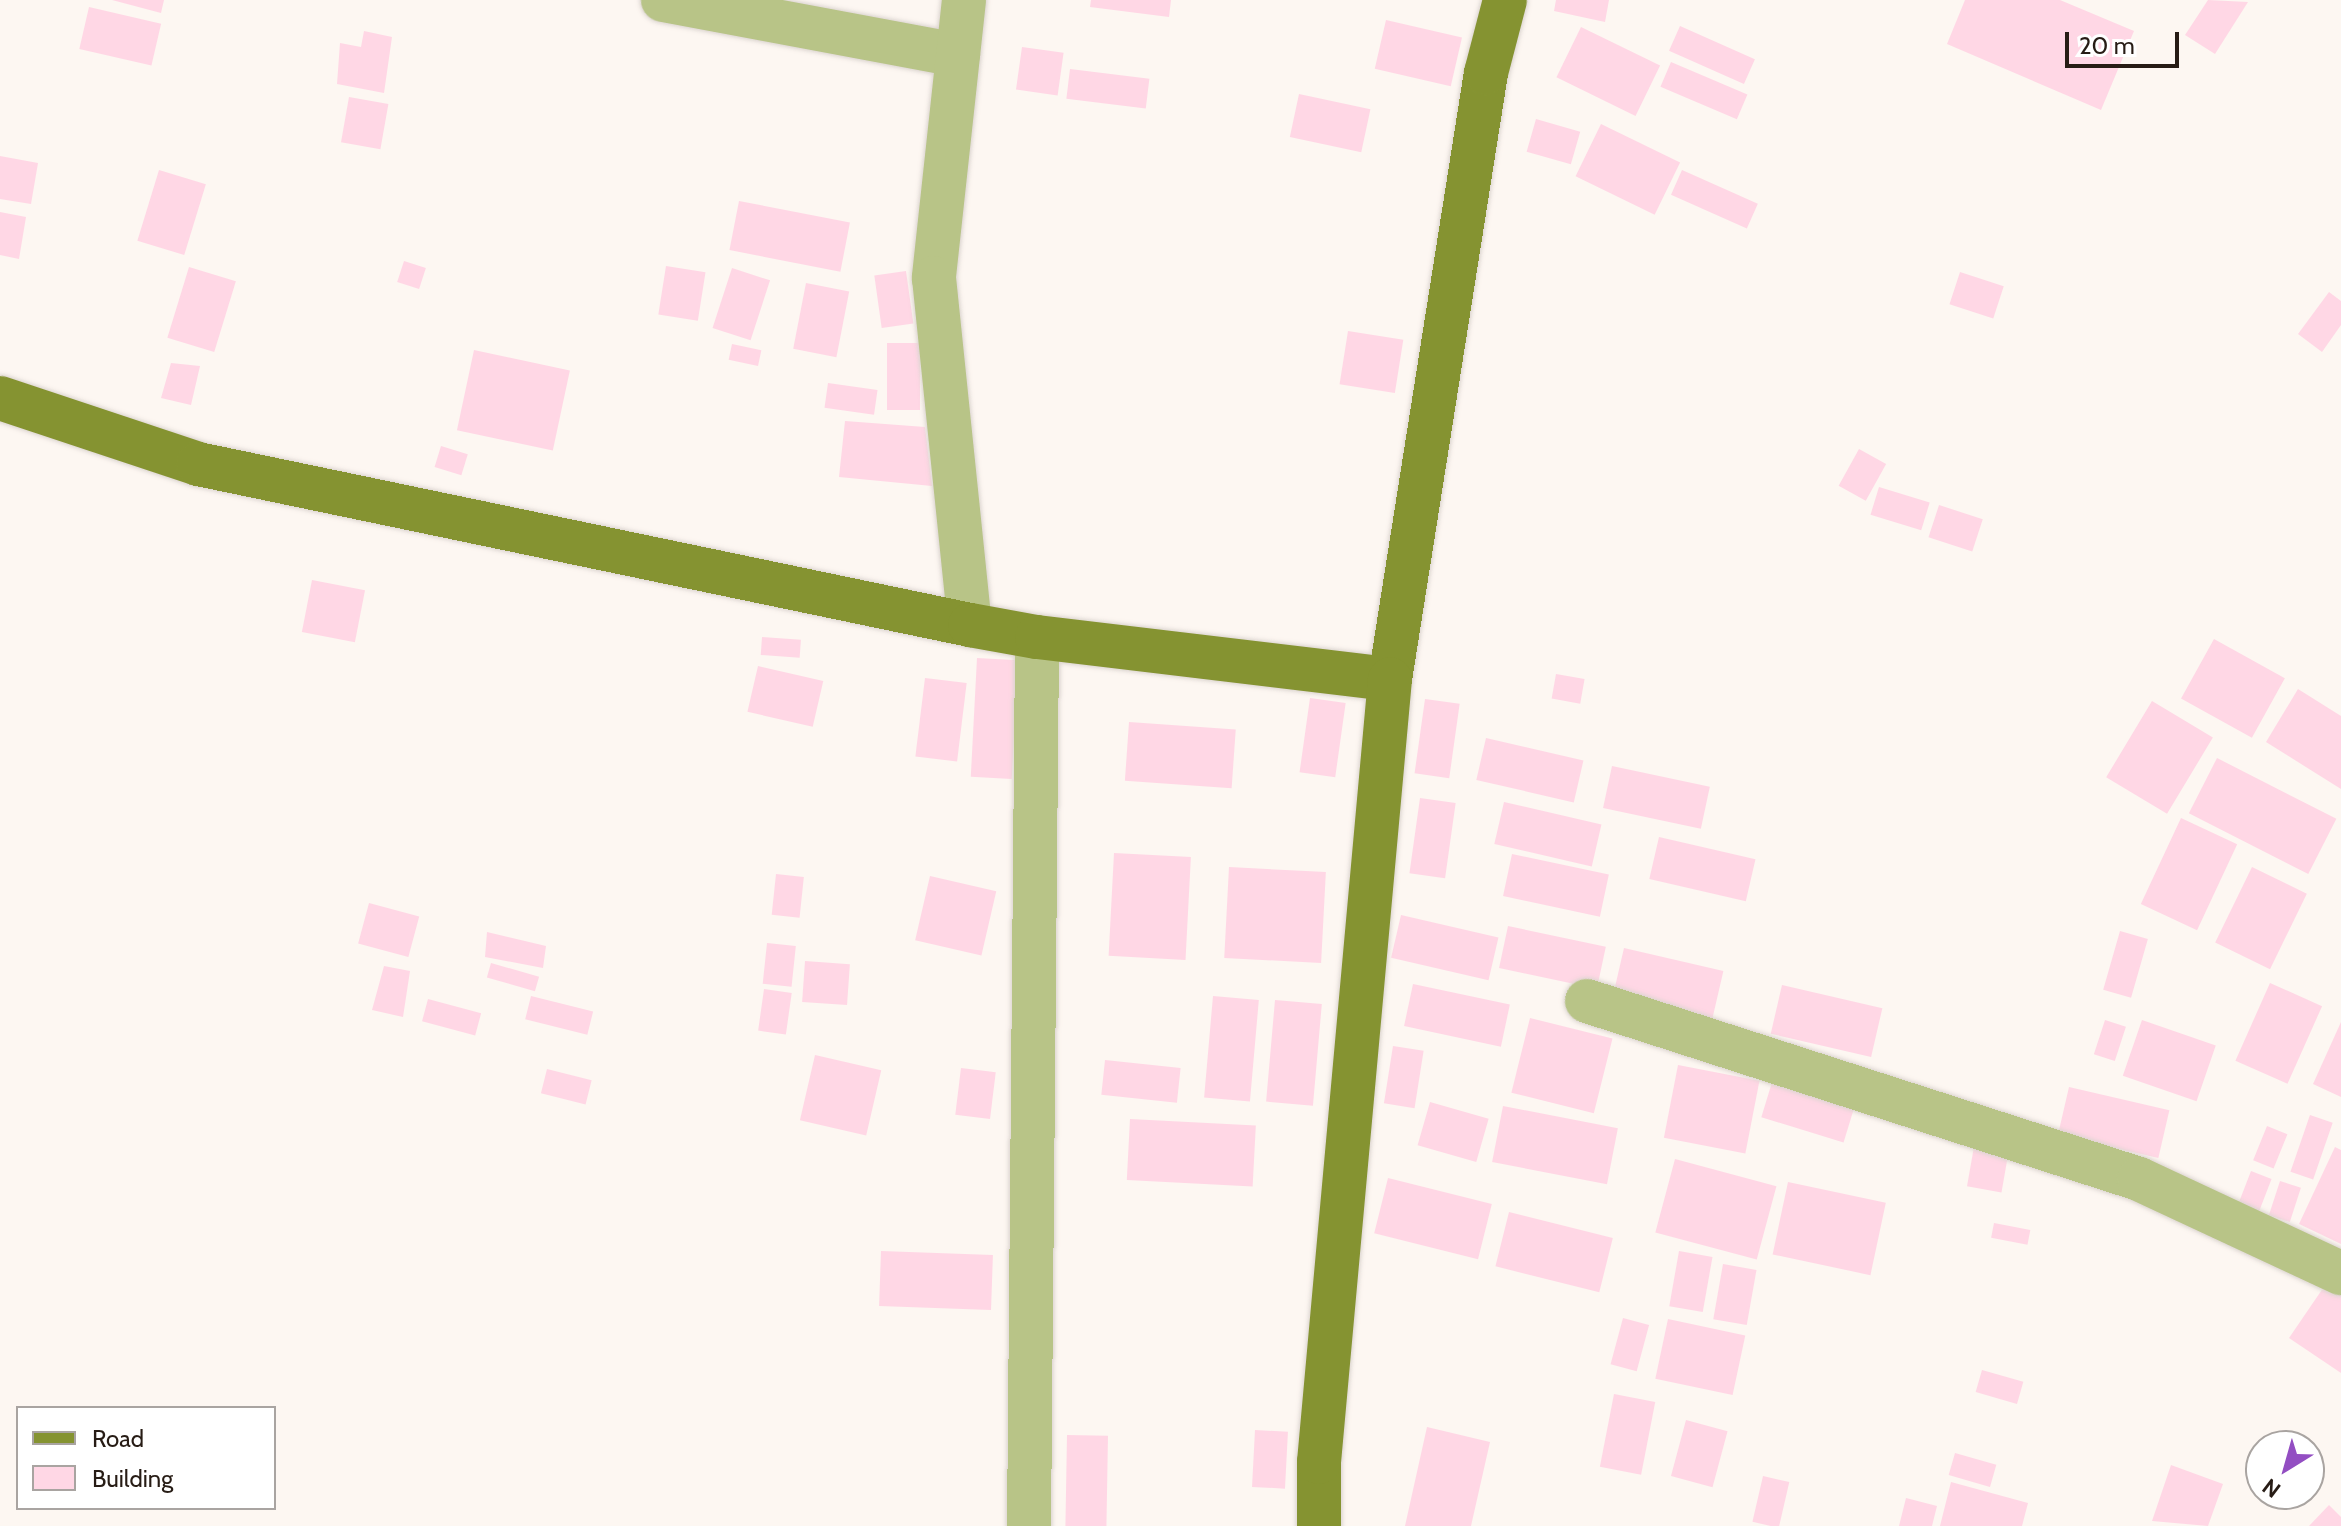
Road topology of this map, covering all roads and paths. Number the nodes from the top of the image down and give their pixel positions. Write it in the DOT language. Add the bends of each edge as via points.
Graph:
graph roads {
  1 [pos="663,0"];
  2 [pos="964,0"];
  3 [pos="1505,0"];
  4 [pos="958,55"];
  5 [pos="0,398"];
  6 [pos="970,625"];
  7 [pos="1037,637"];
  8 [pos="1390,679"];
  9 [pos="1587,1001"];
  10 [pos="2341,1273"];
  11 [pos="1029,1526"];
  12 [pos="1319,1526"];
  1 -- 4 [label="street"];
  2 -- 4 [label="street"];
  3 -- 8 [label="main road" via="1486,73"];
  4 -- 6 [label="street" via="934,278"];
  5 -- 6 [label="main road" via="198,464"];
  6 -- 7 [label="main road"];
  7 -- 8 [label="main road"];
  7 -- 11 [label="street"];
  8 -- 12 [label="main road" via="1319,1462"];
  9 -- 10 [label="street" via="2139,1179"];
}
